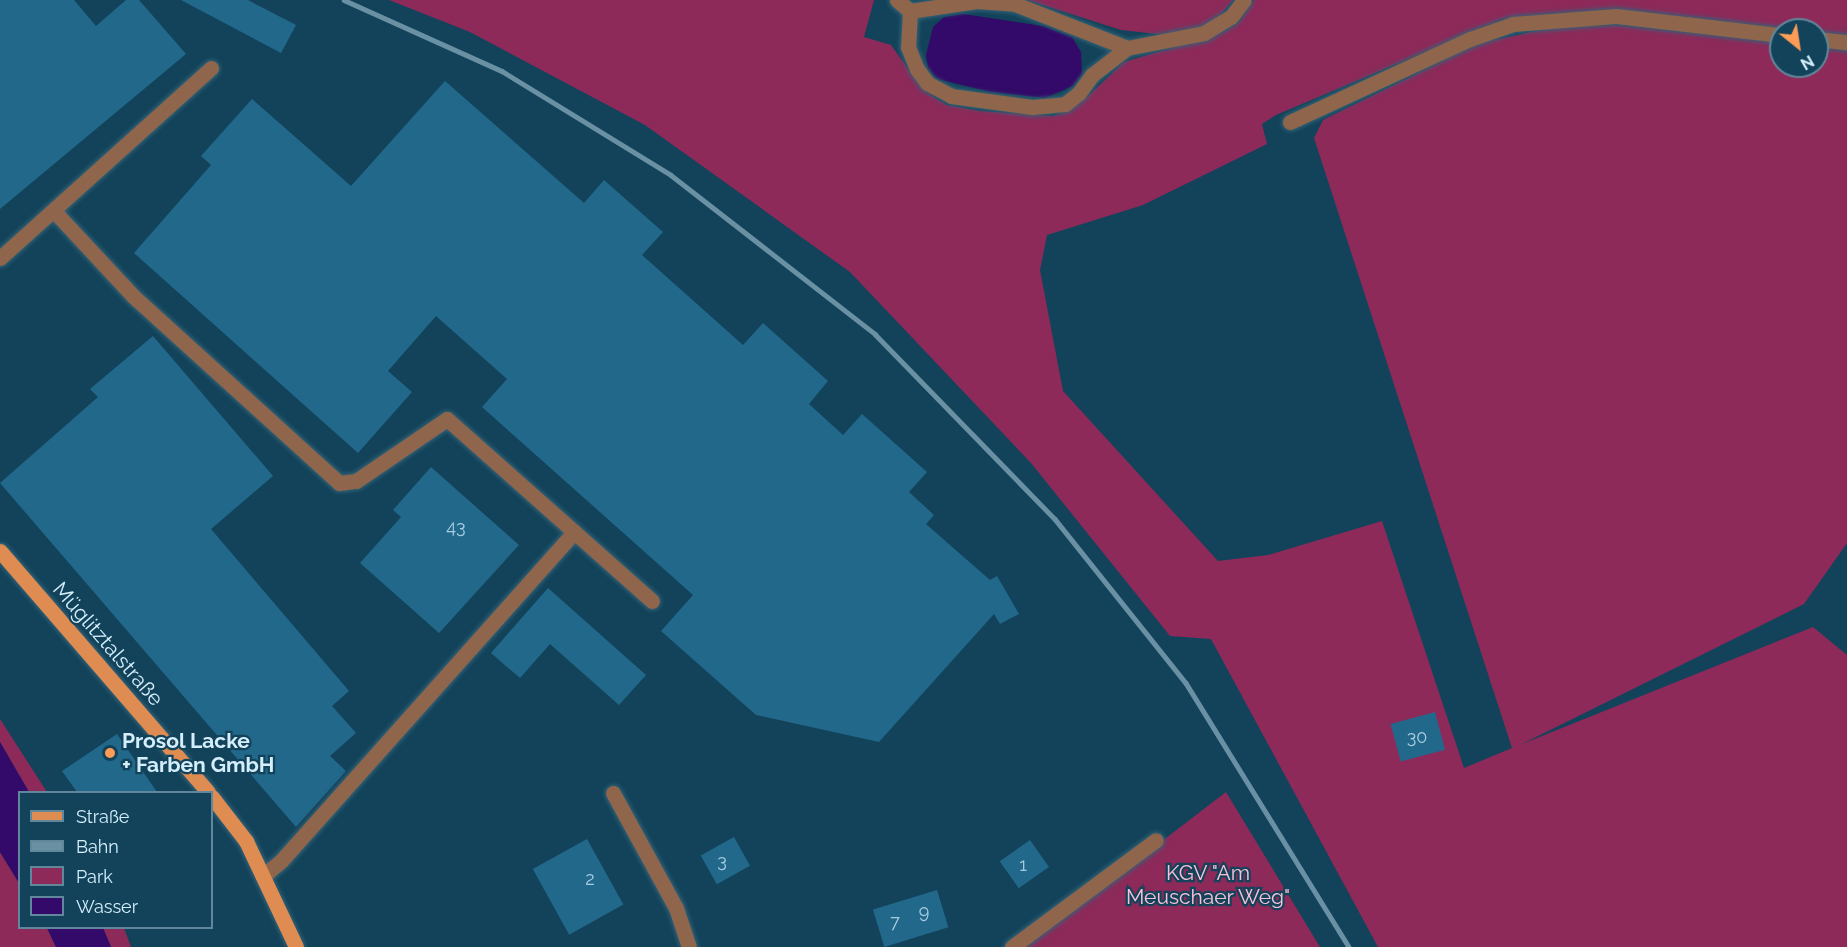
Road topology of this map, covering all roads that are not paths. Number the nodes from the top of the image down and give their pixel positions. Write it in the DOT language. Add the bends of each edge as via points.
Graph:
graph roads {
  1 [pos="897,0"];
  2 [pos="1244,0"];
  3 [pos="910,11"];
  4 [pos="1769,33"];
  5 [pos="1829,40"];
  6 [pos="1847,42"];
  7 [pos="1127,48"];
  8 [pos="211,68"];
  9 [pos="1290,122"];
  10 [pos="54,211"];
  11 [pos="0,258"];
  12 [pos="574,532"];
  13 [pos="0,551"];
  14 [pos="652,601"];
  15 [pos="207,791"];
  16 [pos="613,793"];
  17 [pos="213,798"];
  18 [pos="1156,840"];
  19 [pos="263,876"];
  20 [pos="296,947"];
  21 [pos="689,947"];
  22 [pos="1012,947"];
  1 -- 3 [label="street"];
  2 -- 7 [label="street" via="1231,18 1204,33"];
  3 -- 7 [label="street" via="976,1 1015,4"];
  3 -- 7 [label="street" via="908,47 917,69 927,83 951,96 1032,107 1065,104 1092,75"];
  4 -- 9 [label="street" via="1616,16 1513,24 1470,39"];
  5 -- 6 [label="street"];
  8 -- 10 [label="street"];
  10 -- 11 [label="street"];
  10 -- 12 [label="street" via="133,296 339,483 356,481 447,419"];
  12 -- 14 [label="street"];
  12 -- 19 [label="street" via="288,854"];
  13 -- 15 [label="main road, Müglitztalstraße"];
  16 -- 21 [label="street" via="676,908"];
  17 -- 19 [label="main road" via="246,841"];
  18 -- 22 [label="street"];
  19 -- 20 [label="main road"];
}
